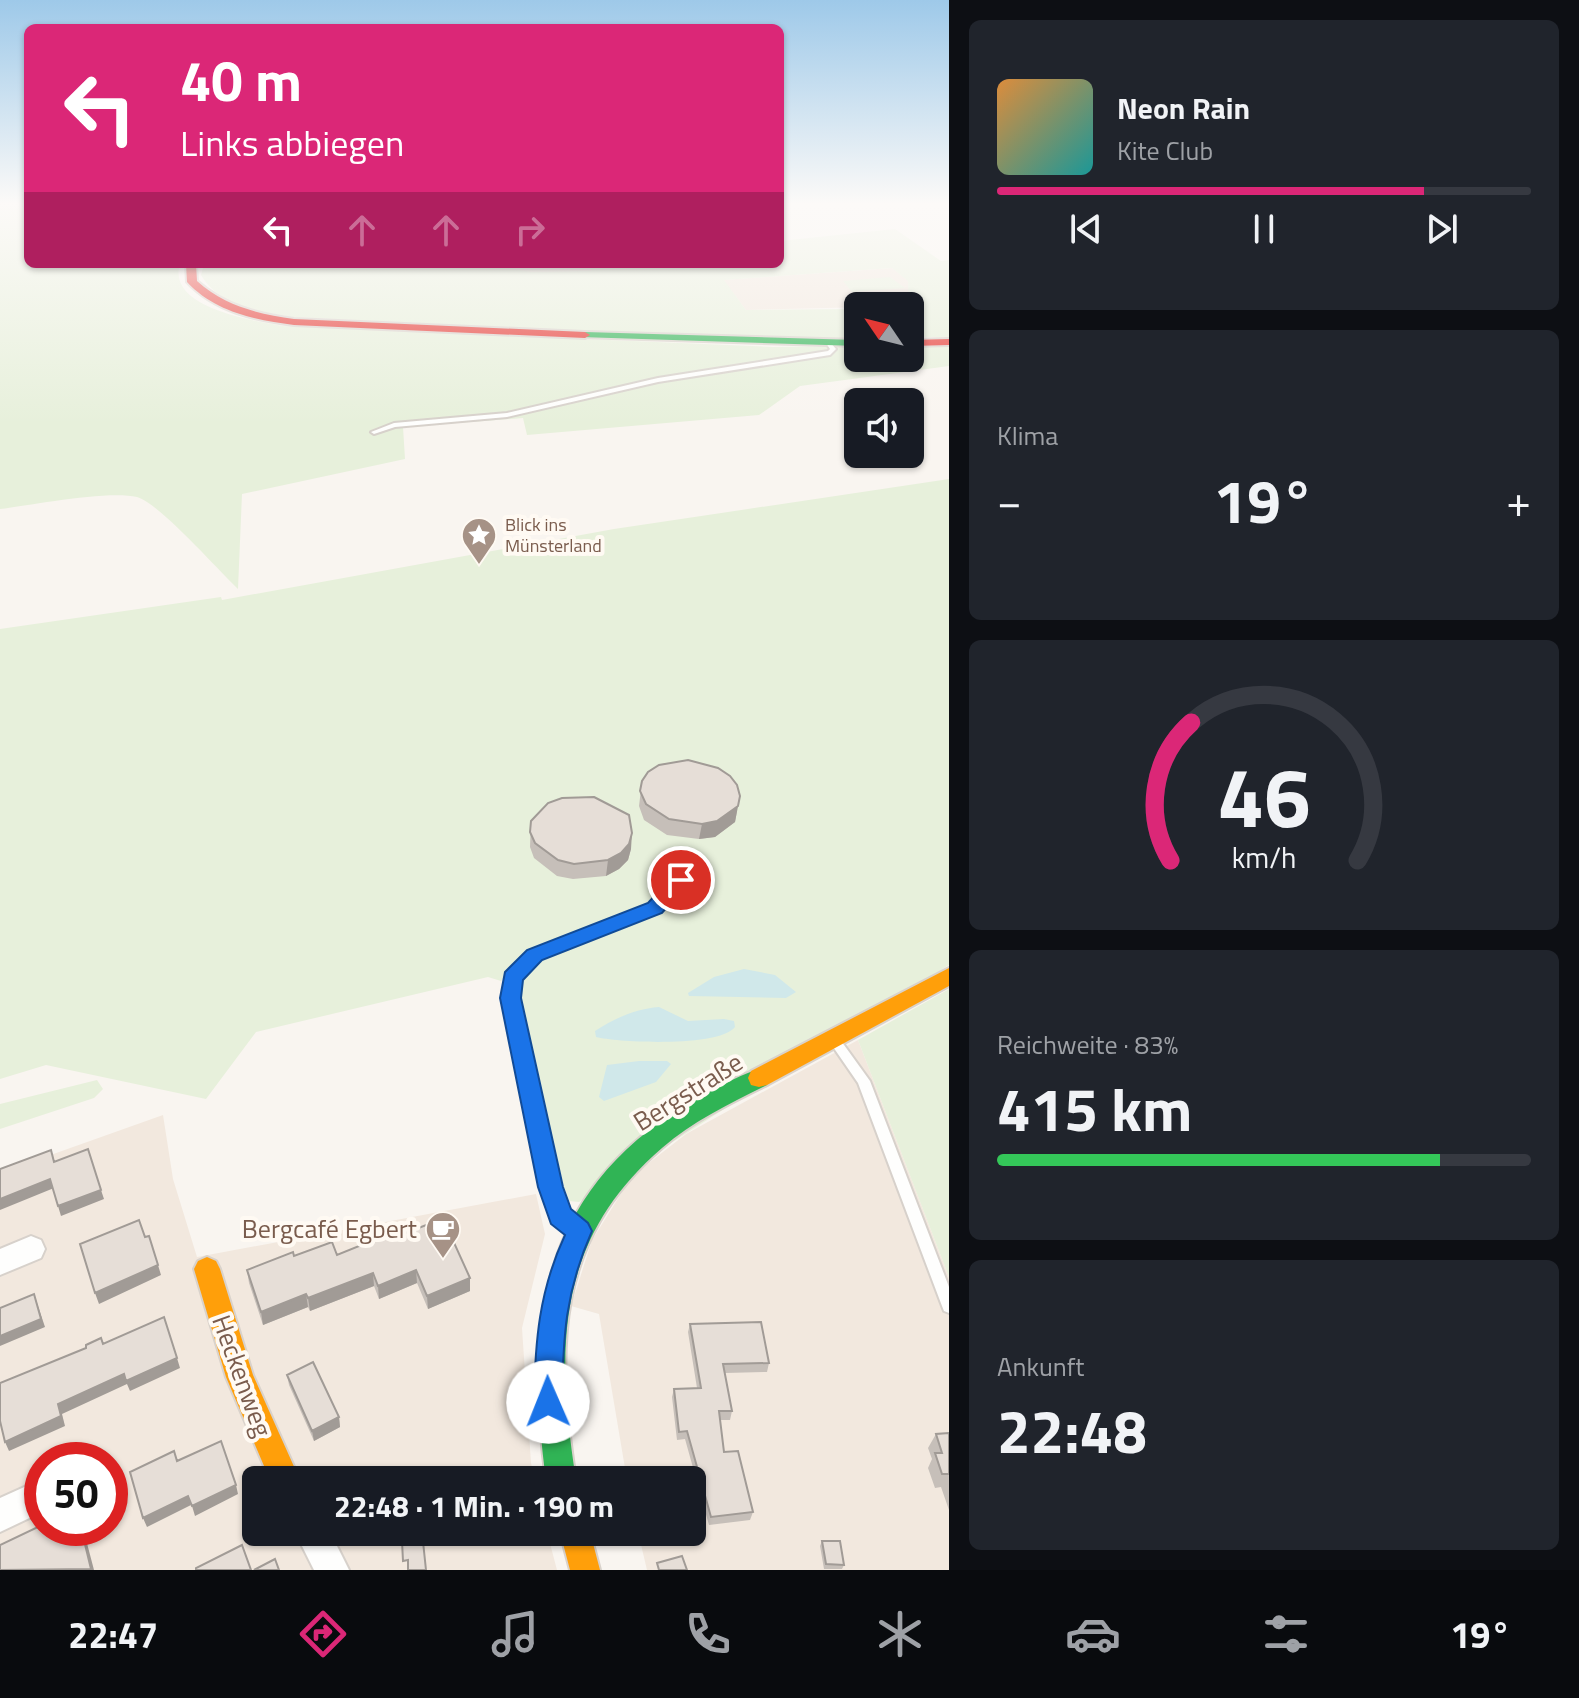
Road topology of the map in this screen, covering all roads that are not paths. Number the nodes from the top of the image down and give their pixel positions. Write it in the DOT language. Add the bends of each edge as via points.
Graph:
graph roads {
  1 [pos="192,277"];
  2 [pos="949,342"];
  3 [pos="829,343"];
  4 [pos="844,343"];
  5 [pos="924,343"];
  6 [pos="374,432"];
  7 [pos="681,880"];
  8 [pos="949,976"];
  9 [pos="833,1039"];
  10 [pos="579,1231"];
  11 [pos="31,1249"];
  12 [pos="0,1262"];
  13 [pos="207,1269"];
  14 [pos="949,1306"];
  15 [pos="277,1466"];
  16 [pos="558,1466"];
  17 [pos="24,1504"];
  18 [pos="0,1515"];
  19 [pos="319,1546"];
  20 [pos="579,1546"];
  21 [pos="332,1570"];
  22 [pos="585,1570"];
  1 -- 3 [label="main road" via="210,299 274,319"];
  2 -- 5 [label="main road"];
  3 -- 4 [label="main road"];
  3 -- 6 [label="lane" via="830,353 658,380 507,415 394,425"];
  7 -- 10 [label="lane" via="655,908 535,955 512,978 510,998 551,1187 560,1216"];
  8 -- 9 [label="main road, Bergstraße"];
  9 -- 10 [label="main road, Bergstraße" via="720,1098 650,1143 626,1165"];
  9 -- 14 [label="lane" via="864,1081"];
  10 -- 16 [label="main road, Bergstraße" via="563,1268 549,1333 549,1425"];
  11 -- 12 [label="street"];
  13 -- 15 [label="main road, Heckenweg" via="227,1346"];
  17 -- 18 [label="street"];
  19 -- 21 [label="street"];
  20 -- 22 [label="main road"];
}
